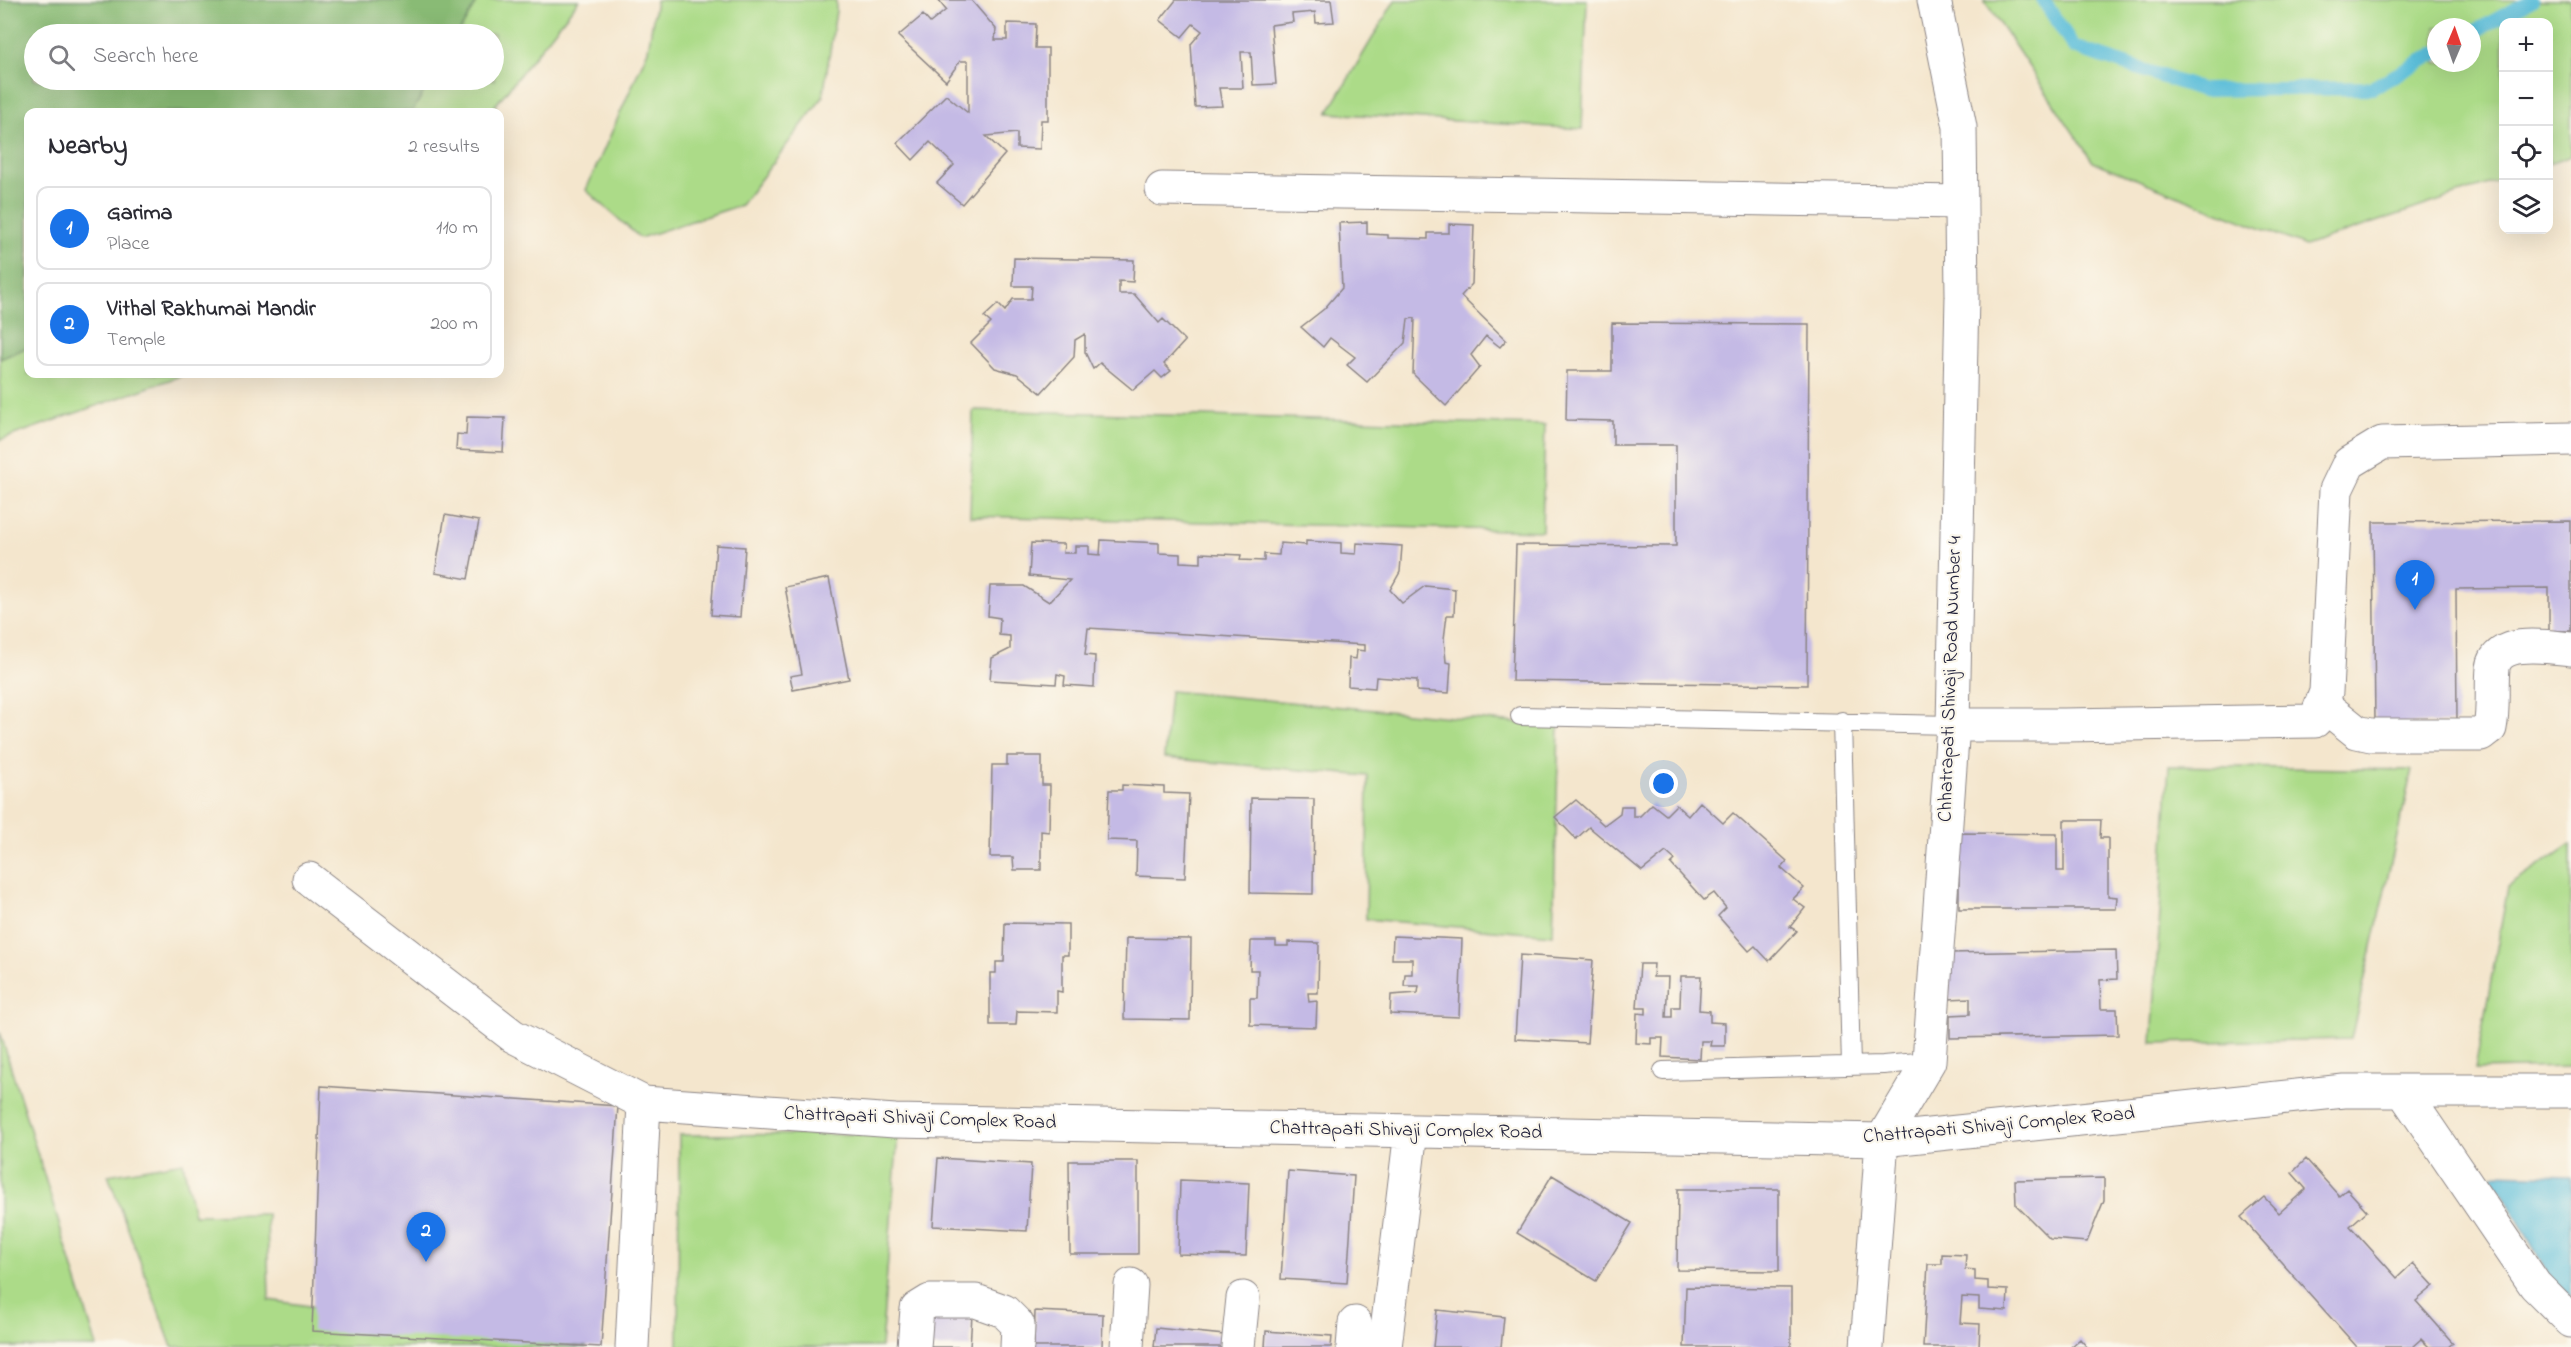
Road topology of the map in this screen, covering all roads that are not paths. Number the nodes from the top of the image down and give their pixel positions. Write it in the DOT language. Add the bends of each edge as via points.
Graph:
graph roads {
  1 [pos="1934,0"];
  2 [pos="1162,189"];
  3 [pos="1961,202"];
  4 [pos="2571,440"];
  5 [pos="2571,649"];
  6 [pos="2322,704"];
  7 [pos="1520,716"];
  8 [pos="1842,722"];
  9 [pos="1953,725"];
  10 [pos="309,879"];
  11 [pos="1929,1061"];
  12 [pos="1851,1066"];
  13 [pos="1663,1071"];
  14 [pos="2403,1091"];
  15 [pos="2571,1091"];
  16 [pos="644,1103"];
  17 [pos="1411,1131"];
  18 [pos="1882,1140"];
  19 [pos="1131,1285"];
  20 [pos="1243,1298"];
  21 [pos="2571,1321"];
  22 [pos="632,1347"];
  23 [pos="914,1347"];
  24 [pos="1017,1347"];
  25 [pos="1127,1347"];
  26 [pos="1238,1347"];
  27 [pos="1384,1347"];
  28 [pos="1867,1347"];
  1 -- 3 [label="street, Chhatrapati Shivaji Road Number 4" via="1960,127"];
  2 -- 3 [label="street"];
  3 -- 9 [label="street, Chhatrapati Shivaji Road Number 4"];
  4 -- 6 [label="street" via="2382,443 2349,463 2336,489 2326,692"];
  5 -- 6 [label="street" via="2526,646 2501,653 2493,665 2490,728 2481,735 2371,735 2357,732"];
  6 -- 9 [label="street" via="2314,721"];
  7 -- 8 [label="lane"];
  8 -- 9 [label="lane"];
  8 -- 12 [label="lane"];
  9 -- 11 [label="street, Chhatrapati Shivaji Road Number 4"];
  10 -- 16 [label="street, Chattrapati Shivaji Complex Road" via="513,1036"];
  11 -- 12 [label="lane"];
  11 -- 18 [label="street, Chhatrapati Shivaji Road Number 4"];
  12 -- 13 [label="lane"];
  14 -- 15 [label="street, Chattrapati Shivaji Complex Road"];
  14 -- 18 [label="street, Chattrapati Shivaji Complex Road" via="2344,1091"];
  14 -- 21 [label="street" via="2535,1285"];
  16 -- 17 [label="street, Chattrapati Shivaji Complex Road" via="895,1121"];
  16 -- 22 [label="street"];
  17 -- 18 [label="street, Chattrapati Shivaji Complex Road"];
  17 -- 27 [label="street"];
  18 -- 28 [label="street, Chhatrapati Shivaji Road Number 4"];
  19 -- 25 [label="street"];
  20 -- 26 [label="street"];
  23 -- 24 [label="street" via="917,1309 930,1301 976,1301 1004,1311 1018,1325"];
}
